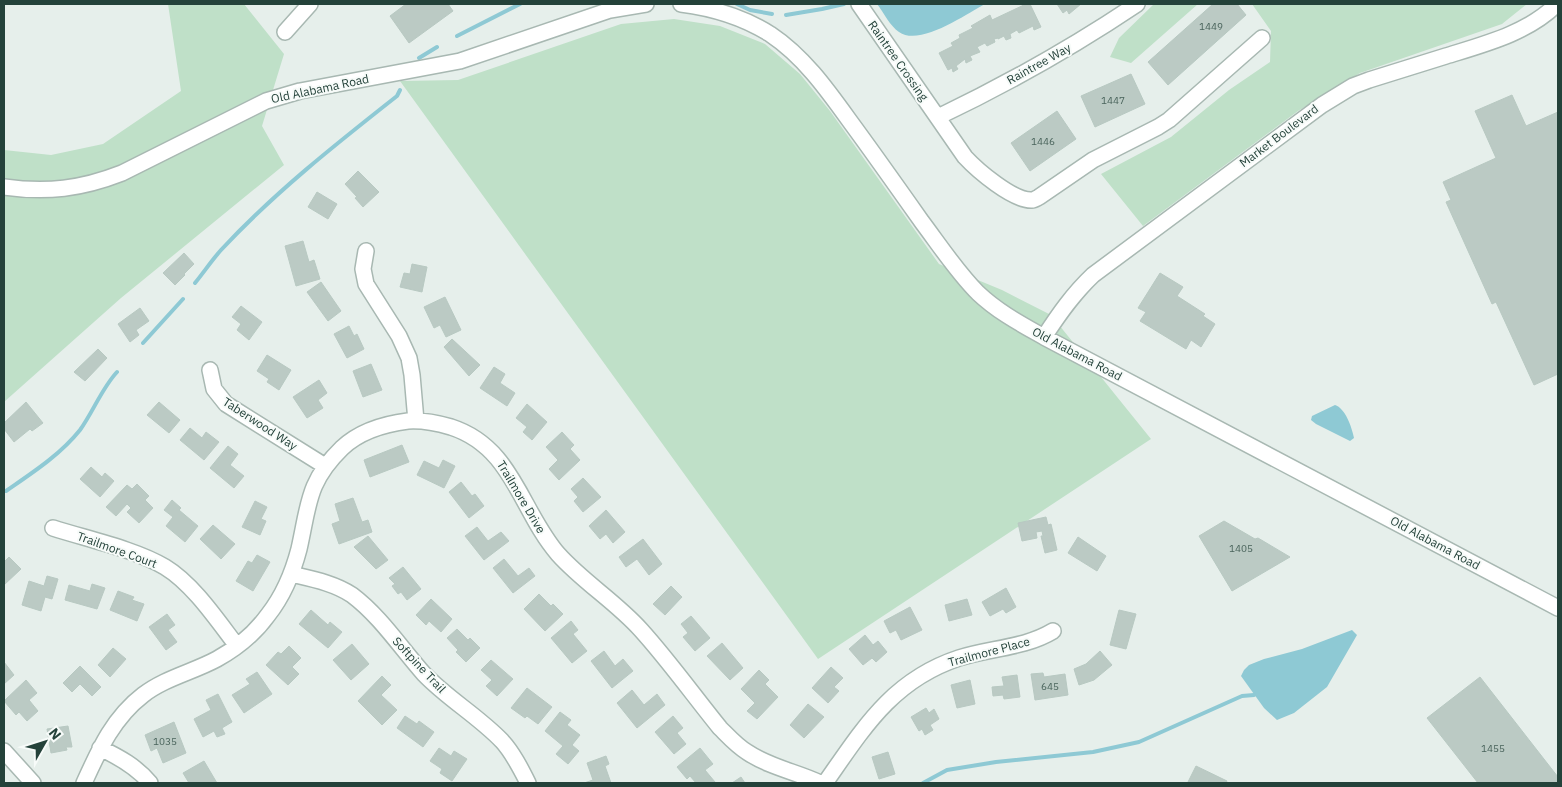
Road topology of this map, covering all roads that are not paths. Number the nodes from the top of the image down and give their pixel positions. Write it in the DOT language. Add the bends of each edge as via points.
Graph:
graph roads {
  1 [pos="310,4"];
  2 [pos="646,4"];
  3 [pos="681,4"];
  4 [pos="859,4"];
  5 [pos="1137,4"];
  6 [pos="1558,4"];
  7 [pos="284,32"];
  8 [pos="1262,38"];
  9 [pos="938,117"];
  10 [pos="4,187"];
  11 [pos="366,251"];
  12 [pos="1044,337"];
  13 [pos="210,370"];
  14 [pos="416,420"];
  15 [pos="325,466"];
  16 [pos="53,528"];
  17 [pos="291,574"];
  18 [pos="1558,608"];
  19 [pos="1053,631"];
  20 [pos="238,646"];
  21 [pos="100,748"];
  22 [pos="4,751"];
  23 [pos="33,783"];
  24 [pos="84,783"];
  25 [pos="150,783"];
  26 [pos="528,783"];
  27 [pos="820,783"];
  28 [pos="825,783"];
  1 -- 7 [label="street"];
  2 -- 10 [label="street, Old Alabama Road" via="610,10 460,61 300,91 266,101 100,181 52,190"];
  3 -- 12 [label="street, Old Alabama Road" via="718,11 749,22 789,49 822,83 961,274 996,308"];
  4 -- 9 [label="street, Raintree Crossing"];
  5 -- 9 [label="street, Raintree Way" via="1082,40"];
  6 -- 12 [label="street, Market Boulevard" via="1514,33 1369,80 1322,105 1093,275 1067,302"];
  8 -- 9 [label="street, Raintree Crossing" via="1169,120 1107,151 1032,200 1022,198 980,173"];
  11 -- 14 [label="street" via="363,269 366,284 399,336 408,358"];
  12 -- 18 [label="street, Old Alabama Road"];
  13 -- 15 [label="street, Taberwood Way" via="214,388 226,404"];
  14 -- 15 [label="street, Trailmore Drive" via="390,423 364,432 343,446"];
  14 -- 27 [label="street, Trailmore Drive" via="458,429 479,440 495,454 510,473 541,530 557,552 641,630 720,728 761,760"];
  15 -- 17 [label="street, Trailmore Drive" via="308,499"];
  16 -- 20 [label="street, Trailmore Court" via="142,556 166,568 190,588"];
  17 -- 20 [label="street, Trailmore Drive" via="269,614"];
  17 -- 26 [label="street, Softpine Trail" via="334,586 366,606 426,675 504,743"];
  19 -- 28 [label="street, Trailmore Place" via="1031,642 957,659 911,682 870,719"];
  20 -- 21 [label="street, Trailmore Drive" via="143,695 119,718"];
  21 -- 24 [label="street, Trailmore Drive"];
  21 -- 25 [label="street" via="118,756"];
  22 -- 23 [label="street"];
}
